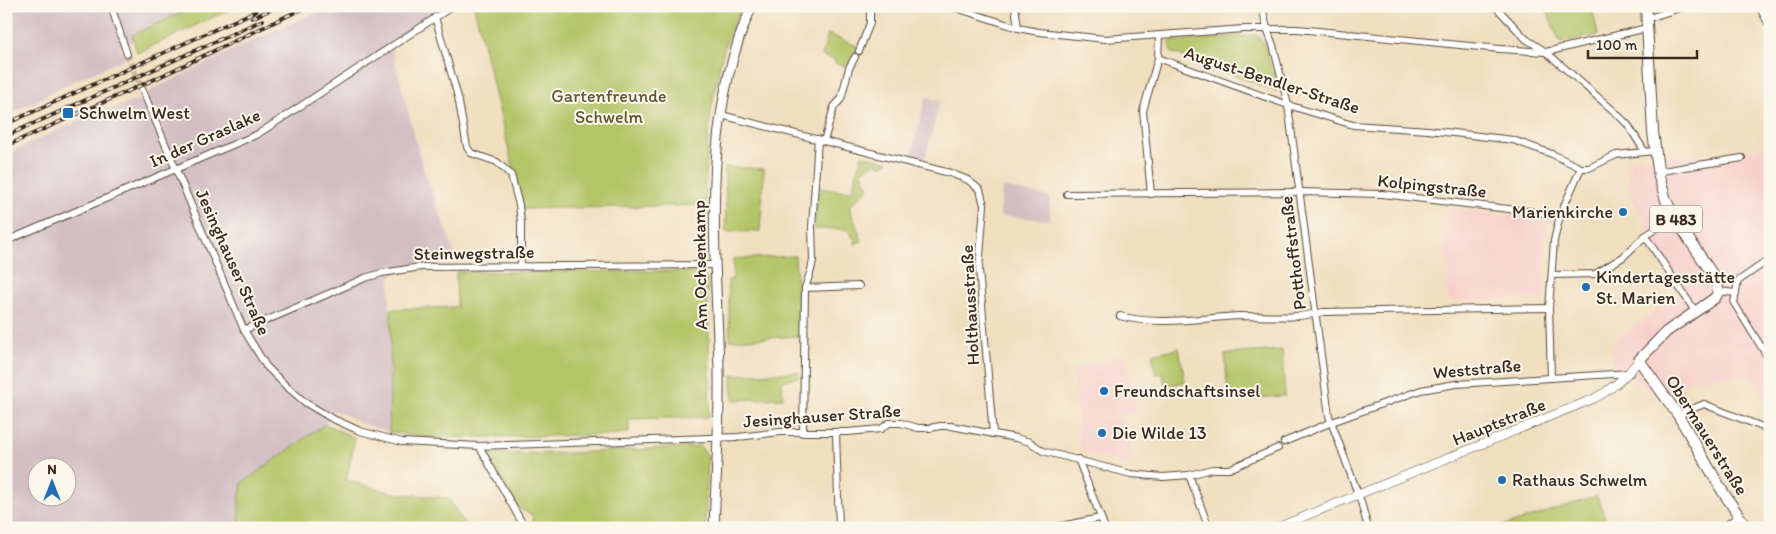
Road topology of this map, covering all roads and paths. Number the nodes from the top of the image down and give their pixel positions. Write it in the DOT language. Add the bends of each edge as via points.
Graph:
graph roads {
  1 [pos="111,6"];
  2 [pos="453,6"];
  3 [pos="752,6"];
  4 [pos="872,6"];
  5 [pos="950,6"];
  6 [pos="1015,6"];
  7 [pos="1262,6"];
  8 [pos="1495,6"];
  9 [pos="1646,6"];
  10 [pos="1686,6"];
  11 [pos="1759,6"];
  12 [pos="435,17"];
  13 [pos="1647,23"];
  14 [pos="1770,27"];
  15 [pos="1018,28"];
  16 [pos="1267,29"];
  17 [pos="1159,36"];
  18 [pos="1546,52"];
  19 [pos="127,54"];
  20 [pos="1158,58"];
  21 [pos="142,89"];
  22 [pos="1288,104"];
  23 [pos="721,115"];
  24 [pos="821,140"];
  25 [pos="1650,152"];
  26 [pos="1742,158"];
  27 [pos="176,168"];
  28 [pos="1581,168"];
  29 [pos="1658,172"];
  30 [pos="1301,192"];
  31 [pos="1067,194"];
  32 [pos="1151,194"];
  33 [pos="1560,216"];
  34 [pos="1674,216"];
  35 [pos="1644,236"];
  36 [pos="6,241"];
  37 [pos="1770,259"];
  38 [pos="715,264"];
  39 [pos="521,266"];
  40 [pos="1552,275"];
  41 [pos="859,286"];
  42 [pos="804,288"];
  43 [pos="1718,291"];
  44 [pos="1736,293"];
  45 [pos="1549,308"];
  46 [pos="1695,311"];
  47 [pos="1315,314"];
  48 [pos="1120,316"];
  49 [pos="244,330"];
  50 [pos="1639,360"];
  51 [pos="1770,361"];
  52 [pos="1630,373"];
  53 [pos="1551,378"];
  54 [pos="1678,415"];
  55 [pos="1332,422"];
  56 [pos="1770,430"];
  57 [pos="836,432"];
  58 [pos="803,433"];
  59 [pos="993,434"];
  60 [pos="718,437"];
  61 [pos="1284,442"];
  62 [pos="479,446"];
  63 [pos="1278,448"];
  64 [pos="1078,459"];
  65 [pos="1189,475"];
  66 [pos="1358,495"];
  67 [pos="1738,516"];
  68 [pos="1100,518"];
  69 [pos="521,521"];
  70 [pos="714,528"];
  71 [pos="839,528"];
  72 [pos="1052,528"];
  73 [pos="1104,528"];
  74 [pos="1209,528"];
  75 [pos="1276,528"];
  76 [pos="1368,528"];
  77 [pos="1722,528"];
  78 [pos="1748,528"];
  1 -- 19 [label="street"];
  2 -- 12 [label="street, In der Graslake"];
  3 -- 23 [label="main road, Am Ochsenkamp" via="733,59"];
  4 -- 24 [label="street" via="870,23 849,68 841,100 834,107"];
  5 -- 15 [label="street"];
  6 -- 15 [label="street"];
  7 -- 16 [label="street, Potthoffstraße"];
  8 -- 18 [label="street" via="1526,39"];
  9 -- 13 [label="main road, B 483"];
  10 -- 13 [label="street"];
  11 -- 14 [label="street"];
  12 -- 27 [label="street, In der Graslake" via="258,134"];
  12 -- 39 [label="street" via="459,103 467,147 470,153 497,162 511,175 521,222"];
  13 -- 18 [label="street"];
  13 -- 25 [label="main road, B 483"];
  15 -- 17 [label="street" via="1105,39"];
  16 -- 17 [label="street"];
  16 -- 18 [label="street" via="1298,28"];
  16 -- 22 [label="street, Potthoffstraße"];
  17 -- 20 [label="street"];
  18 -- 25 [label="street" via="1616,112"];
  20 -- 22 [label="street, August-Bendler-Straße"];
  20 -- 32 [label="street" via="1143,111"];
  21 -- 27 [label="street, Jesinghauser Straße"];
  22 -- 28 [label="street, August-Bendler-Straße" via="1353,125 1514,140"];
  22 -- 30 [label="street, Potthoffstraße"];
  23 -- 24 [label="street"];
  23 -- 38 [label="main road, Am Ochsenkamp" via="716,154"];
  24 -- 42 [label="street" via="811,270"];
  24 -- 59 [label="street, Holthausstraße" via="968,180 980,190 984,205 979,270"];
  25 -- 28 [label="street" via="1616,155 1589,168"];
  25 -- 29 [label="main road, B 483"];
  26 -- 29 [label="street"];
  27 -- 36 [label="street, In der Graslake"];
  27 -- 49 [label="street, Jesinghauser Straße"];
  28 -- 33 [label="street"];
  29 -- 34 [label="main road, B 483"];
  30 -- 32 [label="street, Kolpingstraße"];
  30 -- 33 [label="street, Kolpingstraße" via="1382,194"];
  30 -- 47 [label="street, Potthoffstraße"];
  31 -- 32 [label="street, Kolpingstraße"];
  33 -- 40 [label="street" via="1554,241"];
  34 -- 35 [label="street"];
  34 -- 43 [label="main road, B 483" via="1713,275"];
  35 -- 40 [label="street" via="1623,257 1595,274"];
  35 -- 46 [label="street"];
  37 -- 44 [label="street" via="1738,281"];
  38 -- 39 [label="street, Steinwegstraße"];
  38 -- 60 [label="main road, Am Ochsenkamp"];
  39 -- 49 [label="street, Steinwegstraße" via="421,267 382,273"];
  40 -- 45 [label="street"];
  41 -- 42 [label="street"];
  42 -- 58 [label="street"];
  43 -- 44 [label="street"];
  43 -- 46 [label="main road" via="1714,298"];
  44 -- 51 [label="street" via="1734,303"];
  45 -- 47 [label="street"];
  45 -- 53 [label="street"];
  46 -- 50 [label="main road" via="1666,332"];
  47 -- 48 [label="street" via="1170,320 1133,320"];
  47 -- 55 [label="street, Potthoffstraße"];
  49 -- 62 [label="street, Jesinghauser Straße" via="266,366 306,403 331,418 360,431 402,442"];
  50 -- 52 [label="street, Hauptstraße"];
  50 -- 54 [label="main road, Obermauerstraße"];
  52 -- 53 [label="street, Weststraße"];
  52 -- 66 [label="street, Hauptstraße" via="1608,392 1577,406"];
  53 -- 55 [label="street, Weststraße" via="1456,384 1421,390"];
  54 -- 56 [label="street" via="1704,404"];
  54 -- 67 [label="main road, Obermauerstraße"];
  55 -- 61 [label="street"];
  55 -- 66 [label="street, Potthoffstraße"];
  57 -- 58 [label="street, Jesinghauser Straße"];
  57 -- 59 [label="street, Jesinghauser Straße" via="880,429 900,423 918,428 960,427"];
  57 -- 71 [label="street"];
  58 -- 60 [label="street, Jesinghauser Straße"];
  59 -- 64 [label="street, Jesinghauser Straße" via="1030,442 1043,451"];
  60 -- 62 [label="street, Jesinghauser Straße"];
  60 -- 70 [label="main road, Am Ochsenkamp"];
  62 -- 69 [label="street"];
  63 -- 65 [label="street, Jesinghauser Straße" via="1229,469 1212,469"];
  64 -- 65 [label="street, Jesinghauser Straße" via="1131,474"];
  64 -- 68 [label="street"];
  65 -- 74 [label="street"];
  66 -- 75 [label="street, Hauptstraße"];
  66 -- 76 [label="street, Potthoffstraße"];
  67 -- 77 [label="street"];
  67 -- 78 [label="main road, Obermauerstraße"];
  68 -- 72 [label="street"];
  68 -- 73 [label="street"];
}
